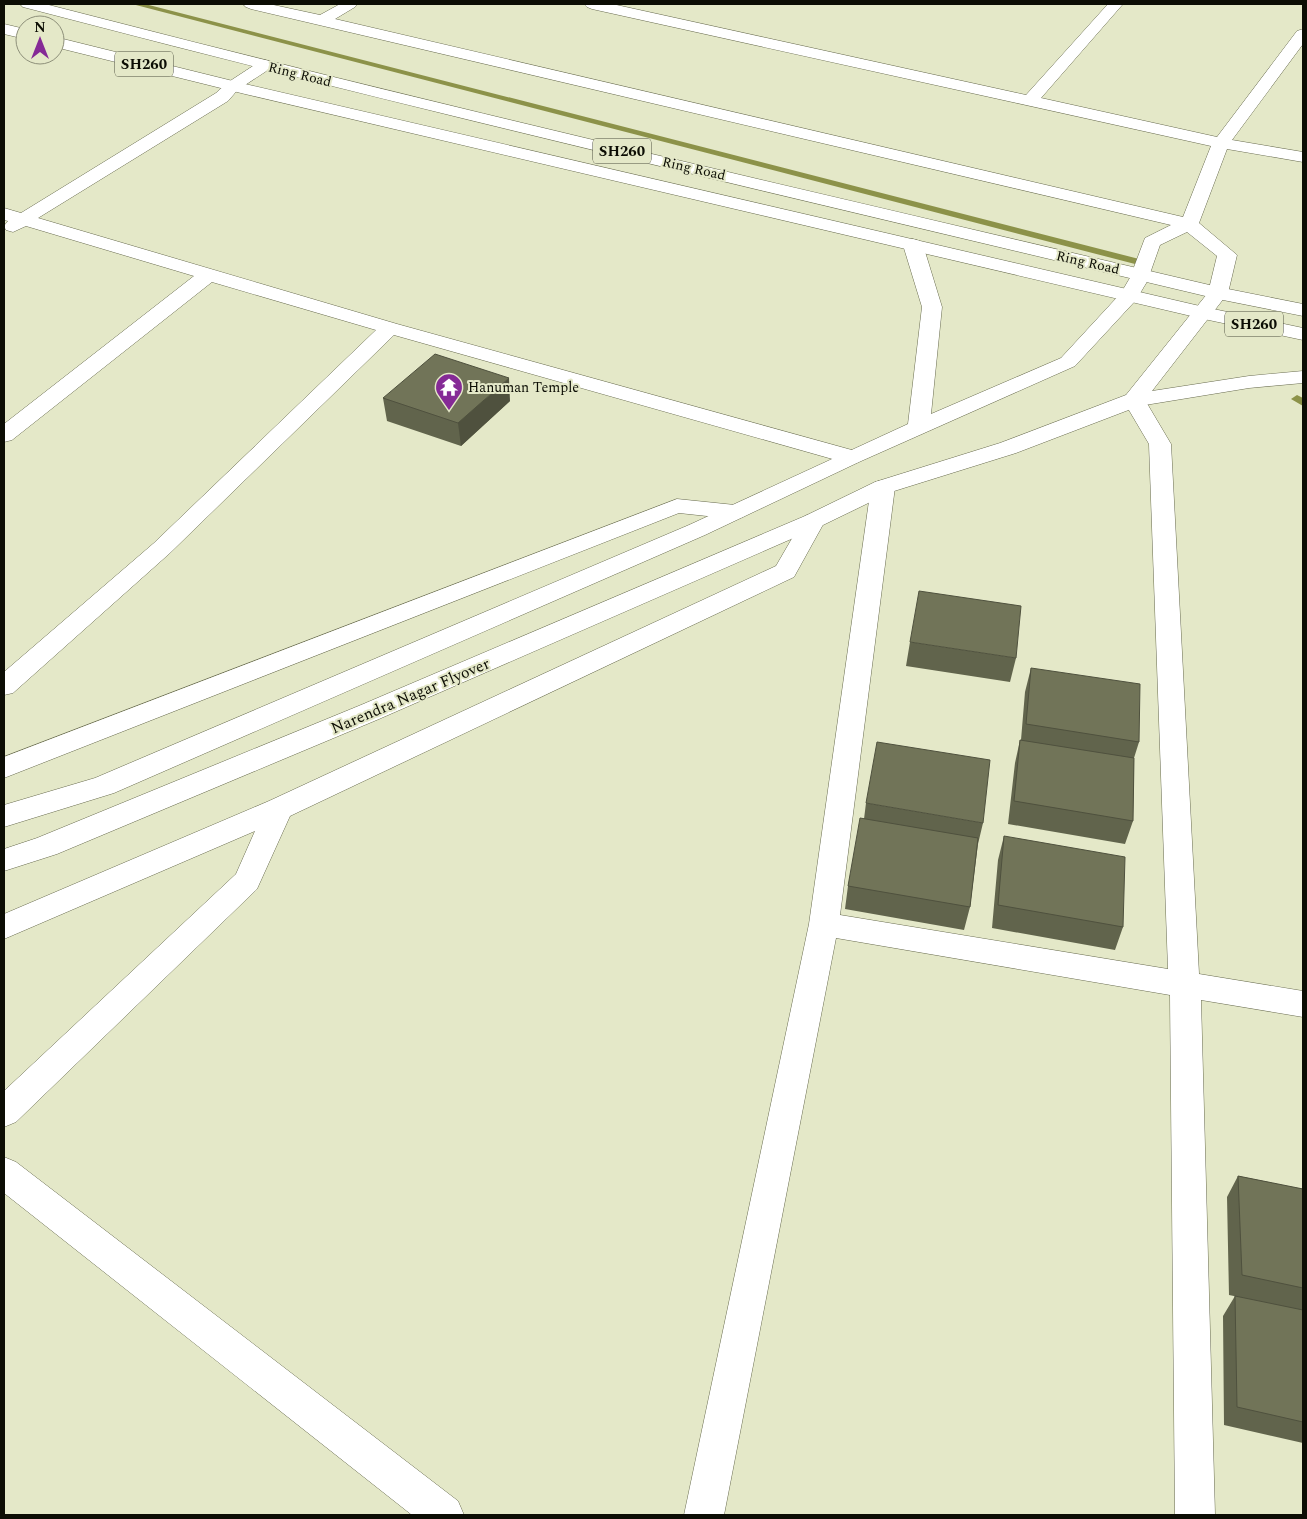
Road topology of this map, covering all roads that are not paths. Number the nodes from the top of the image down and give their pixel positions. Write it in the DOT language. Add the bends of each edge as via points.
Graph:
graph roads {
  1 [pos="28,4"];
  2 [pos="251,4"];
  3 [pos="350,4"];
  4 [pos="592,4"];
  5 [pos="1116,4"];
  6 [pos="323,20"];
  7 [pos="1303,34"];
  8 [pos="65,44"];
  9 [pos="1284,59"];
  10 [pos="1303,62"];
  11 [pos="265,65"];
  12 [pos="233,86"];
  13 [pos="1030,100"];
  14 [pos="1221,143"];
  15 [pos="1303,157"];
  16 [pos="4,214"];
  17 [pos="24,220"];
  18 [pos="1189,224"];
  19 [pos="4,233"];
  20 [pos="913,245"];
  21 [pos="209,274"];
  22 [pos="1141,275"];
  23 [pos="1218,293"];
  24 [pos="1129,296"];
  25 [pos="1303,310"];
  26 [pos="1204,314"];
  27 [pos="390,328"];
  28 [pos="1303,334"];
  29 [pos="1303,377"];
  30 [pos="1134,400"];
  31 [pos="920,427"];
  32 [pos="4,436"];
  33 [pos="851,457"];
  34 [pos="883,487"];
  35 [pos="735,512"];
  36 [pos="813,521"];
  37 [pos="4,686"];
  38 [pos="4,768"];
  39 [pos="279,809"];
  40 [pos="4,816"];
  41 [pos="4,860"];
  42 [pos="824,924"];
  43 [pos="4,926"];
  44 [pos="1185,985"];
  45 [pos="1303,1004"];
  46 [pos="4,1112"];
  47 [pos="4,1173"];
  48 [pos="444,1515"];
  49 [pos="704,1515"];
  50 [pos="1196,1515"];
  1 -- 11 [label="main road, Ring Road / SH260"];
  2 -- 6 [label="main road"];
  3 -- 6 [label="main road"];
  4 -- 13 [label="main road"];
  5 -- 13 [label="main road"];
  6 -- 18 [label="main road"];
  7 -- 9 [label="main road"];
  8 -- 12 [label="main road, Ring Road / SH260"];
  9 -- 10 [label="main road"];
  9 -- 14 [label="main road"];
  11 -- 12 [label="main road"];
  11 -- 22 [label="main road, Ring Road / SH260"];
  12 -- 17 [label="main road" via="222,97"];
  12 -- 20 [label="main road, Ring Road / SH260"];
  13 -- 14 [label="main road"];
  14 -- 15 [label="main road"];
  14 -- 18 [label="main road"];
  16 -- 17 [label="main road"];
  17 -- 19 [label="main road"];
  17 -- 21 [label="main road"];
  18 -- 22 [label="main road" via="1152,242"];
  18 -- 23 [label="main road" via="1227,255"];
  20 -- 24 [label="main road, Ring Road / SH260"];
  20 -- 31 [label="main road" via="932,307"];
  21 -- 27 [label="main road"];
  21 -- 32 [label="main road"];
  22 -- 23 [label="main road, Ring Road / SH260"];
  22 -- 24 [label="main road"];
  23 -- 25 [label="main road, Ring Road / SH260"];
  23 -- 26 [label="main road"];
  24 -- 26 [label="main road, Ring Road / SH260"];
  24 -- 31 [label="main road" via="1068,362"];
  26 -- 28 [label="main road, Ring Road / SH260"];
  26 -- 30 [label="main road"];
  27 -- 33 [label="main road"];
  27 -- 37 [label="main road" via="162,548"];
  29 -- 30 [label="main road, Narendra Nagar Flyover"];
  30 -- 34 [label="main road, Narendra Nagar Flyover" via="1008,448"];
  30 -- 44 [label="main road" via="1160,444"];
  31 -- 33 [label="main road"];
  33 -- 35 [label="main road"];
  34 -- 36 [label="main road, Narendra Nagar Flyover"];
  34 -- 42 [label="main road"];
  35 -- 38 [label="main road" via="677,506"];
  35 -- 40 [label="main road" via="104,786"];
  36 -- 39 [label="main road" via="785,571"];
  36 -- 41 [label="main road, Narendra Nagar Flyover" via="361,716 47,846"];
  39 -- 43 [label="main road"];
  39 -- 46 [label="main road" via="247,881"];
  42 -- 44 [label="main road"];
  42 -- 49 [label="main road"];
  44 -- 45 [label="main road"];
  44 -- 50 [label="main road"];
  47 -- 48 [label="main road"];
}
